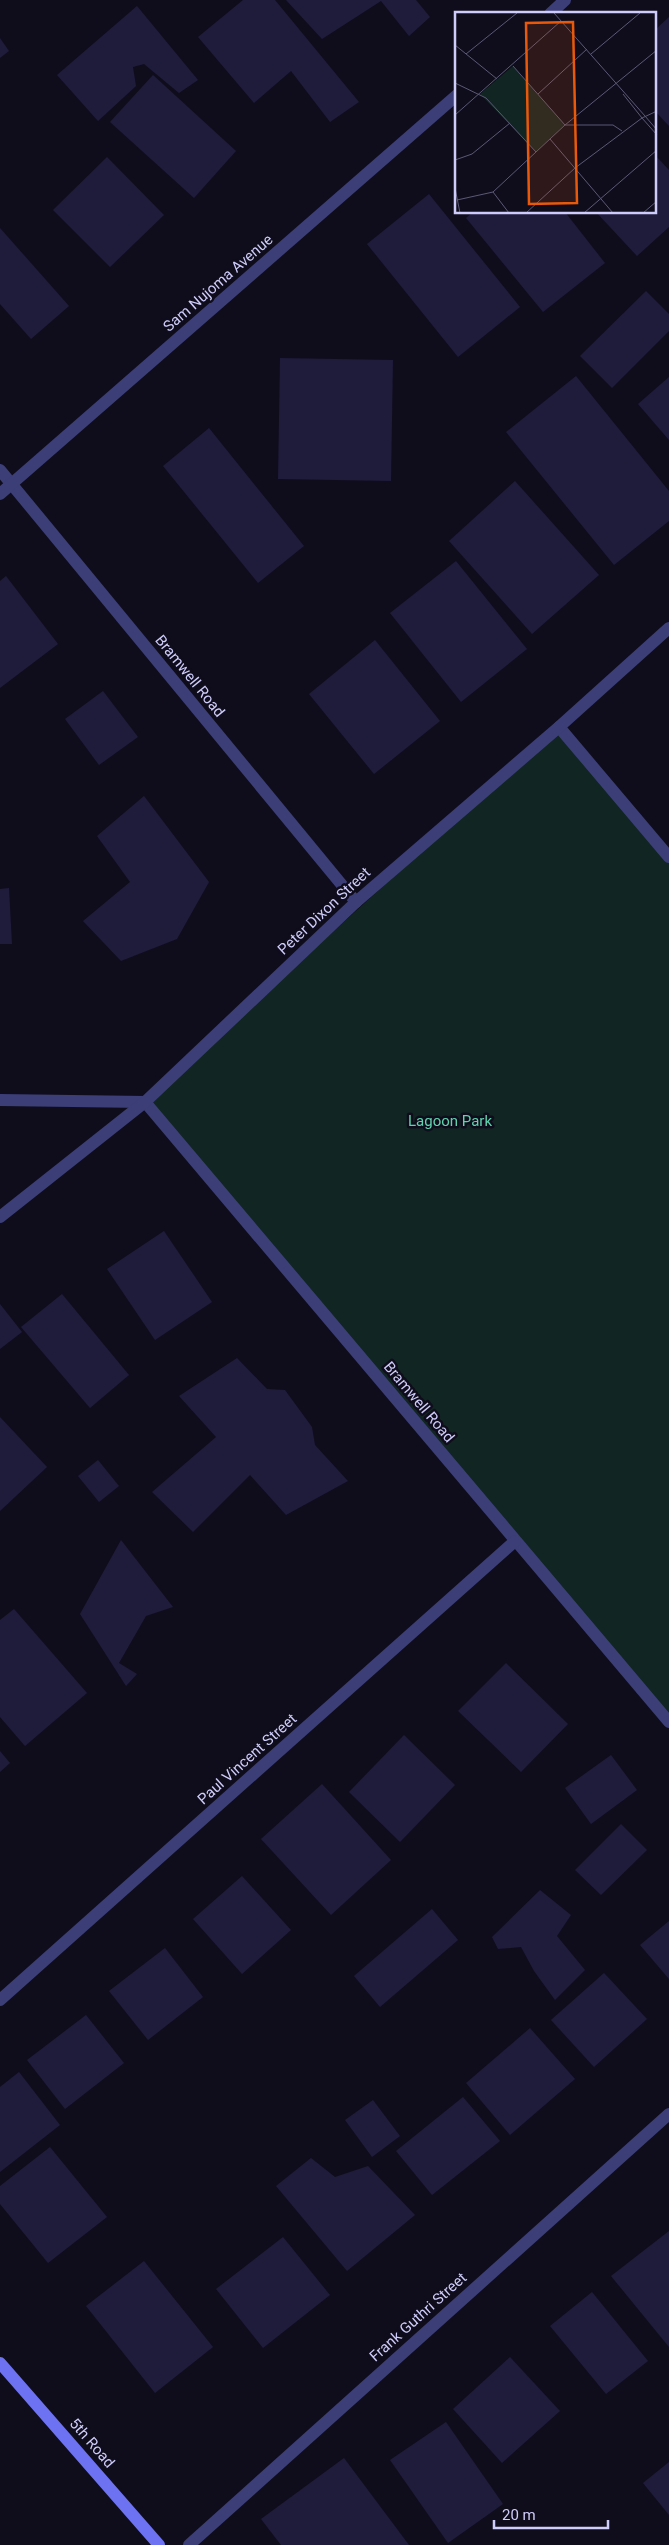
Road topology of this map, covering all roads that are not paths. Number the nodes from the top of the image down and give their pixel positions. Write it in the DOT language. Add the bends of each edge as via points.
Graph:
graph roads {
  1 [pos="565,0"];
  2 [pos="552,12"];
  3 [pos="455,96"];
  4 [pos="0,470"];
  5 [pos="12,485"];
  6 [pos="0,494"];
  7 [pos="669,628"];
  8 [pos="559,727"];
  9 [pos="669,856"];
  10 [pos="356,902"];
  11 [pos="0,1100"];
  12 [pos="145,1102"];
  13 [pos="0,1217"];
  14 [pos="515,1541"];
  15 [pos="669,1722"];
  16 [pos="0,2000"];
  17 [pos="669,2114"];
  18 [pos="0,2363"];
  19 [pos="159,2545"];
  20 [pos="189,2545"];
  1 -- 2 [label="street"];
  3 -- 5 [label="street, Sam Nujoma Avenue"];
  4 -- 5 [label="street, Bramwell Road"];
  5 -- 6 [label="street, Sam Nujoma Avenue"];
  5 -- 10 [label="street, Bramwell Road"];
  7 -- 8 [label="street, Peter Dixon Street"];
  8 -- 9 [label="street"];
  8 -- 10 [label="street, Peter Dixon Street"];
  10 -- 12 [label="street, Peter Dixon Street"];
  11 -- 12 [label="street"];
  12 -- 13 [label="street, Peter Dixon Street"];
  12 -- 14 [label="street, Bramwell Road"];
  14 -- 15 [label="street, Bramwell Road"];
  14 -- 16 [label="street, Paul Vincent Street"];
  17 -- 20 [label="street, Frank Guthri Street"];
  18 -- 19 [label="street, 5th Road"];
}
